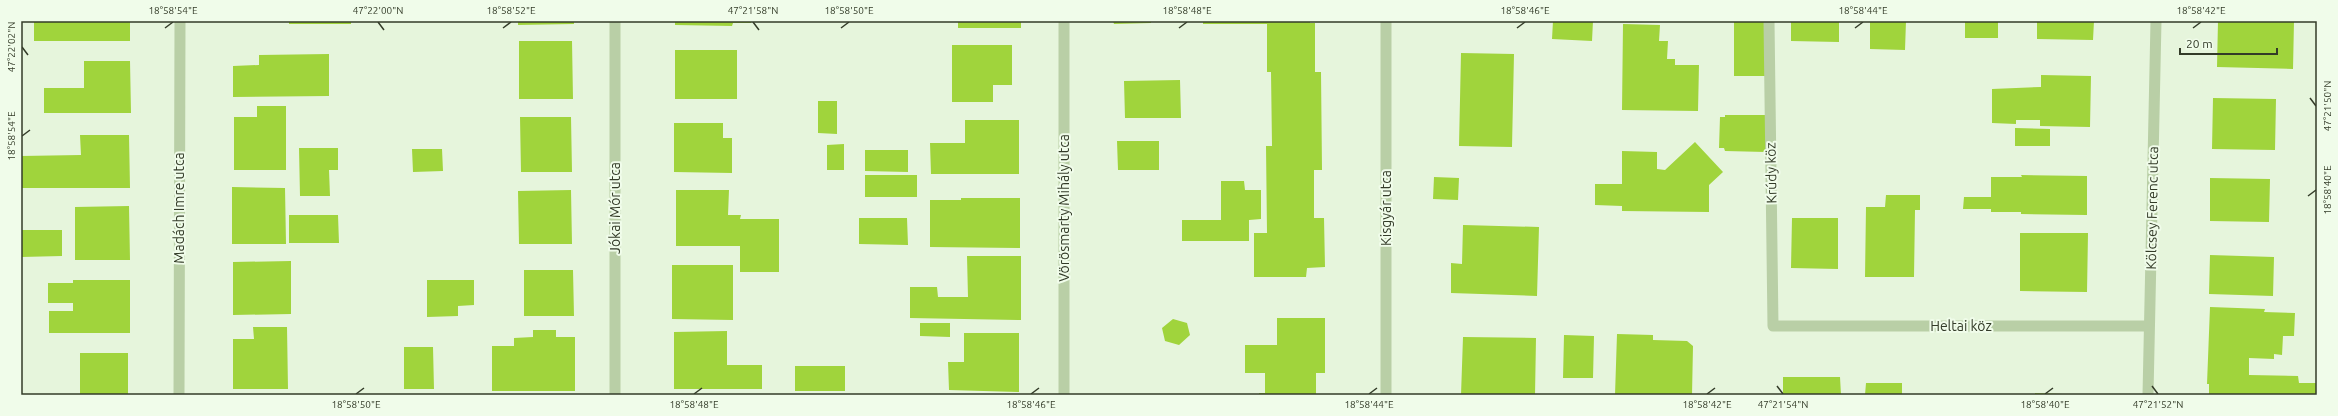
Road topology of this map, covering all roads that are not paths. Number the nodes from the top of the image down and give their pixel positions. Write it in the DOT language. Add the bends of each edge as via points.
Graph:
graph roads {
  1 [pos="180,21"];
  2 [pos="615,21"];
  3 [pos="1064,21"];
  4 [pos="1386,21"];
  5 [pos="1769,21"];
  6 [pos="2156,21"];
  7 [pos="1773,326"];
  8 [pos="2149,326"];
  9 [pos="179,395"];
  10 [pos="615,395"];
  11 [pos="1064,395"];
  12 [pos="1386,395"];
  13 [pos="2148,395"];
  1 -- 9 [label="street, Madách Imre utca"];
  2 -- 10 [label="street, Jókai Mór utca"];
  3 -- 11 [label="street, Vörösmarty Mihály utca"];
  4 -- 12 [label="street, Kisgyár utca"];
  5 -- 7 [label="street, Krúdy köz"];
  6 -- 8 [label="street, Kölcsey Ferenc utca"];
  7 -- 8 [label="street, Heltai köz"];
  8 -- 13 [label="street, Kölcsey Ferenc utca"];
}
